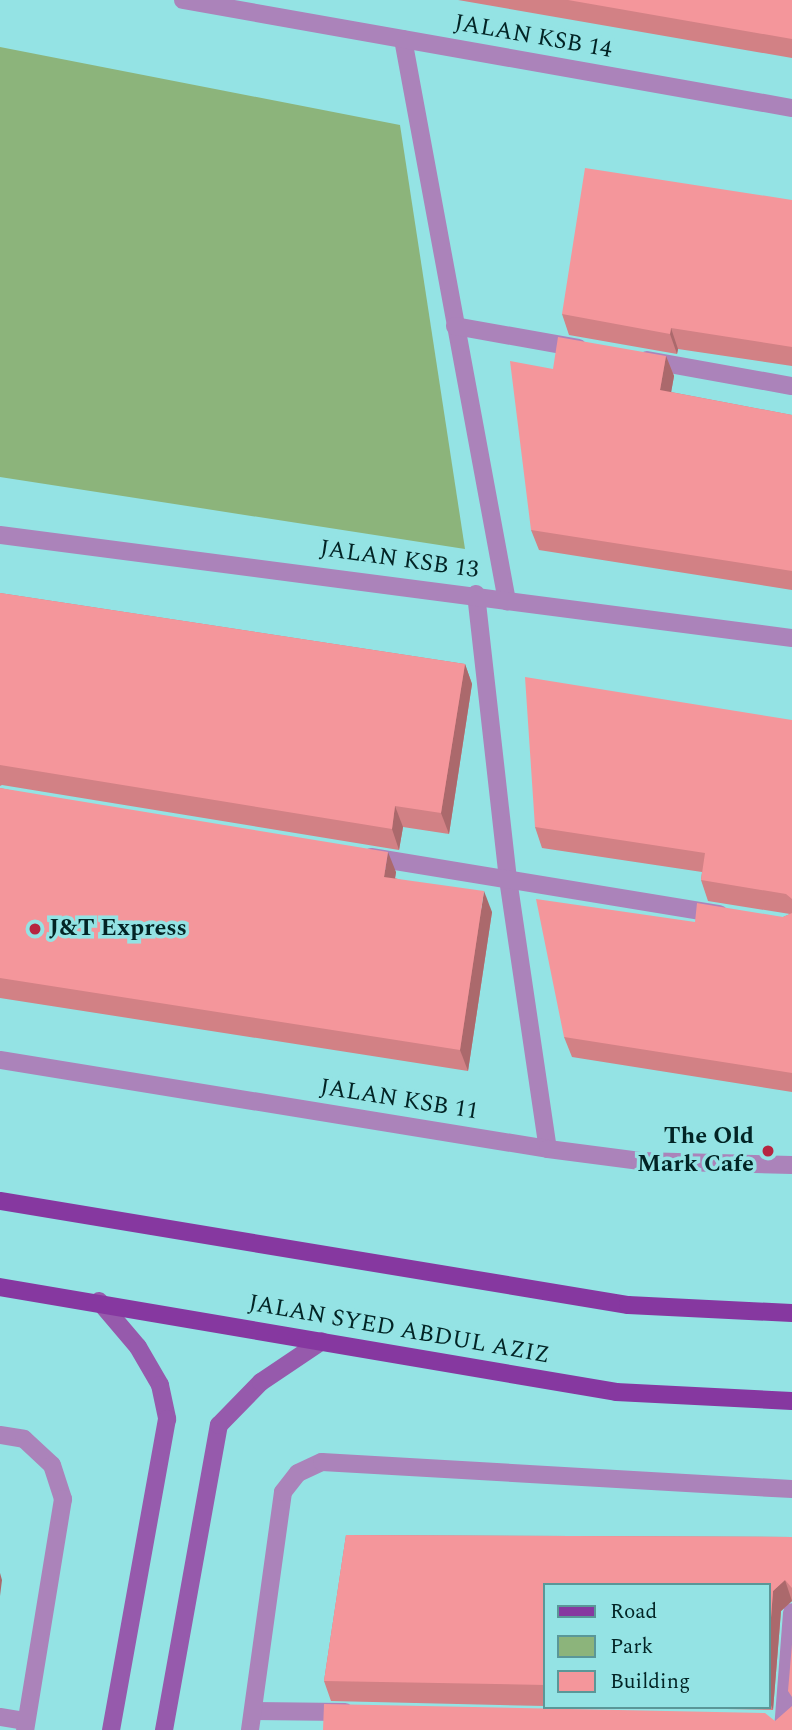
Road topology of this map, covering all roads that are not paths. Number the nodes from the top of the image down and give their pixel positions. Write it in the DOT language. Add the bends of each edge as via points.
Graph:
graph roads {
  1 [pos="183,0"];
  2 [pos="205,2"];
  3 [pos="402,38"];
  4 [pos="792,108"];
  5 [pos="455,326"];
  6 [pos="603,352"];
  7 [pos="630,357"];
  8 [pos="792,386"];
  9 [pos="0,534"];
  10 [pos="475,594"];
  11 [pos="507,601"];
  12 [pos="792,638"];
  13 [pos="357,855"];
  14 [pos="508,879"];
  15 [pos="738,917"];
  16 [pos="0,1060"];
  17 [pos="548,1149"];
  18 [pos="792,1165"];
  19 [pos="0,1201"];
  20 [pos="0,1287"];
  21 [pos="99,1301"];
  22 [pos="792,1313"];
  23 [pos="322,1341"];
  24 [pos="792,1401"];
  25 [pos="0,1435"];
  26 [pos="792,1489"];
  27 [pos="792,1612"];
  28 [pos="254,1711"];
  29 [pos="365,1713"];
  30 [pos="0,1717"];
  31 [pos="782,1724"];
  32 [pos="26,1726"];
  33 [pos="111,1730"];
  34 [pos="164,1730"];
  35 [pos="250,1730"];
  1 -- 2 [label="street, JALAN KSB 14"];
  2 -- 3 [label="street, JALAN KSB 14"];
  3 -- 4 [label="street, JALAN KSB 14"];
  3 -- 5 [label="street"];
  5 -- 6 [label="street"];
  5 -- 11 [label="street"];
  7 -- 8 [label="street"];
  9 -- 10 [label="street, JALAN KSB 13"];
  10 -- 11 [label="street, JALAN KSB 13"];
  10 -- 14 [label="street"];
  11 -- 12 [label="street, JALAN KSB 13"];
  13 -- 14 [label="street"];
  14 -- 15 [label="street"];
  14 -- 17 [label="street"];
  16 -- 17 [label="street, JALAN KSB 11"];
  17 -- 18 [label="street, JALAN KSB 11" via="640,1161"];
  19 -- 22 [label="main road" via="628,1305"];
  20 -- 21 [label="main road, JALAN SYED ABDUL AZIZ"];
  21 -- 23 [label="main road, JALAN SYED ABDUL AZIZ"];
  21 -- 33 [label="street" via="138,1347 160,1385 167,1419"];
  23 -- 24 [label="main road, JALAN SYED ABDUL AZIZ" via="616,1392"];
  23 -- 34 [label="street" via="261,1382 219,1424"];
  25 -- 32 [label="street" via="24,1439 52,1465 64,1499"];
  26 -- 28 [label="street" via="322,1462 298,1473 283,1492"];
  27 -- 31 [label="street"];
  28 -- 29 [label="street"];
  28 -- 35 [label="street"];
  30 -- 32 [label="street"];
}
